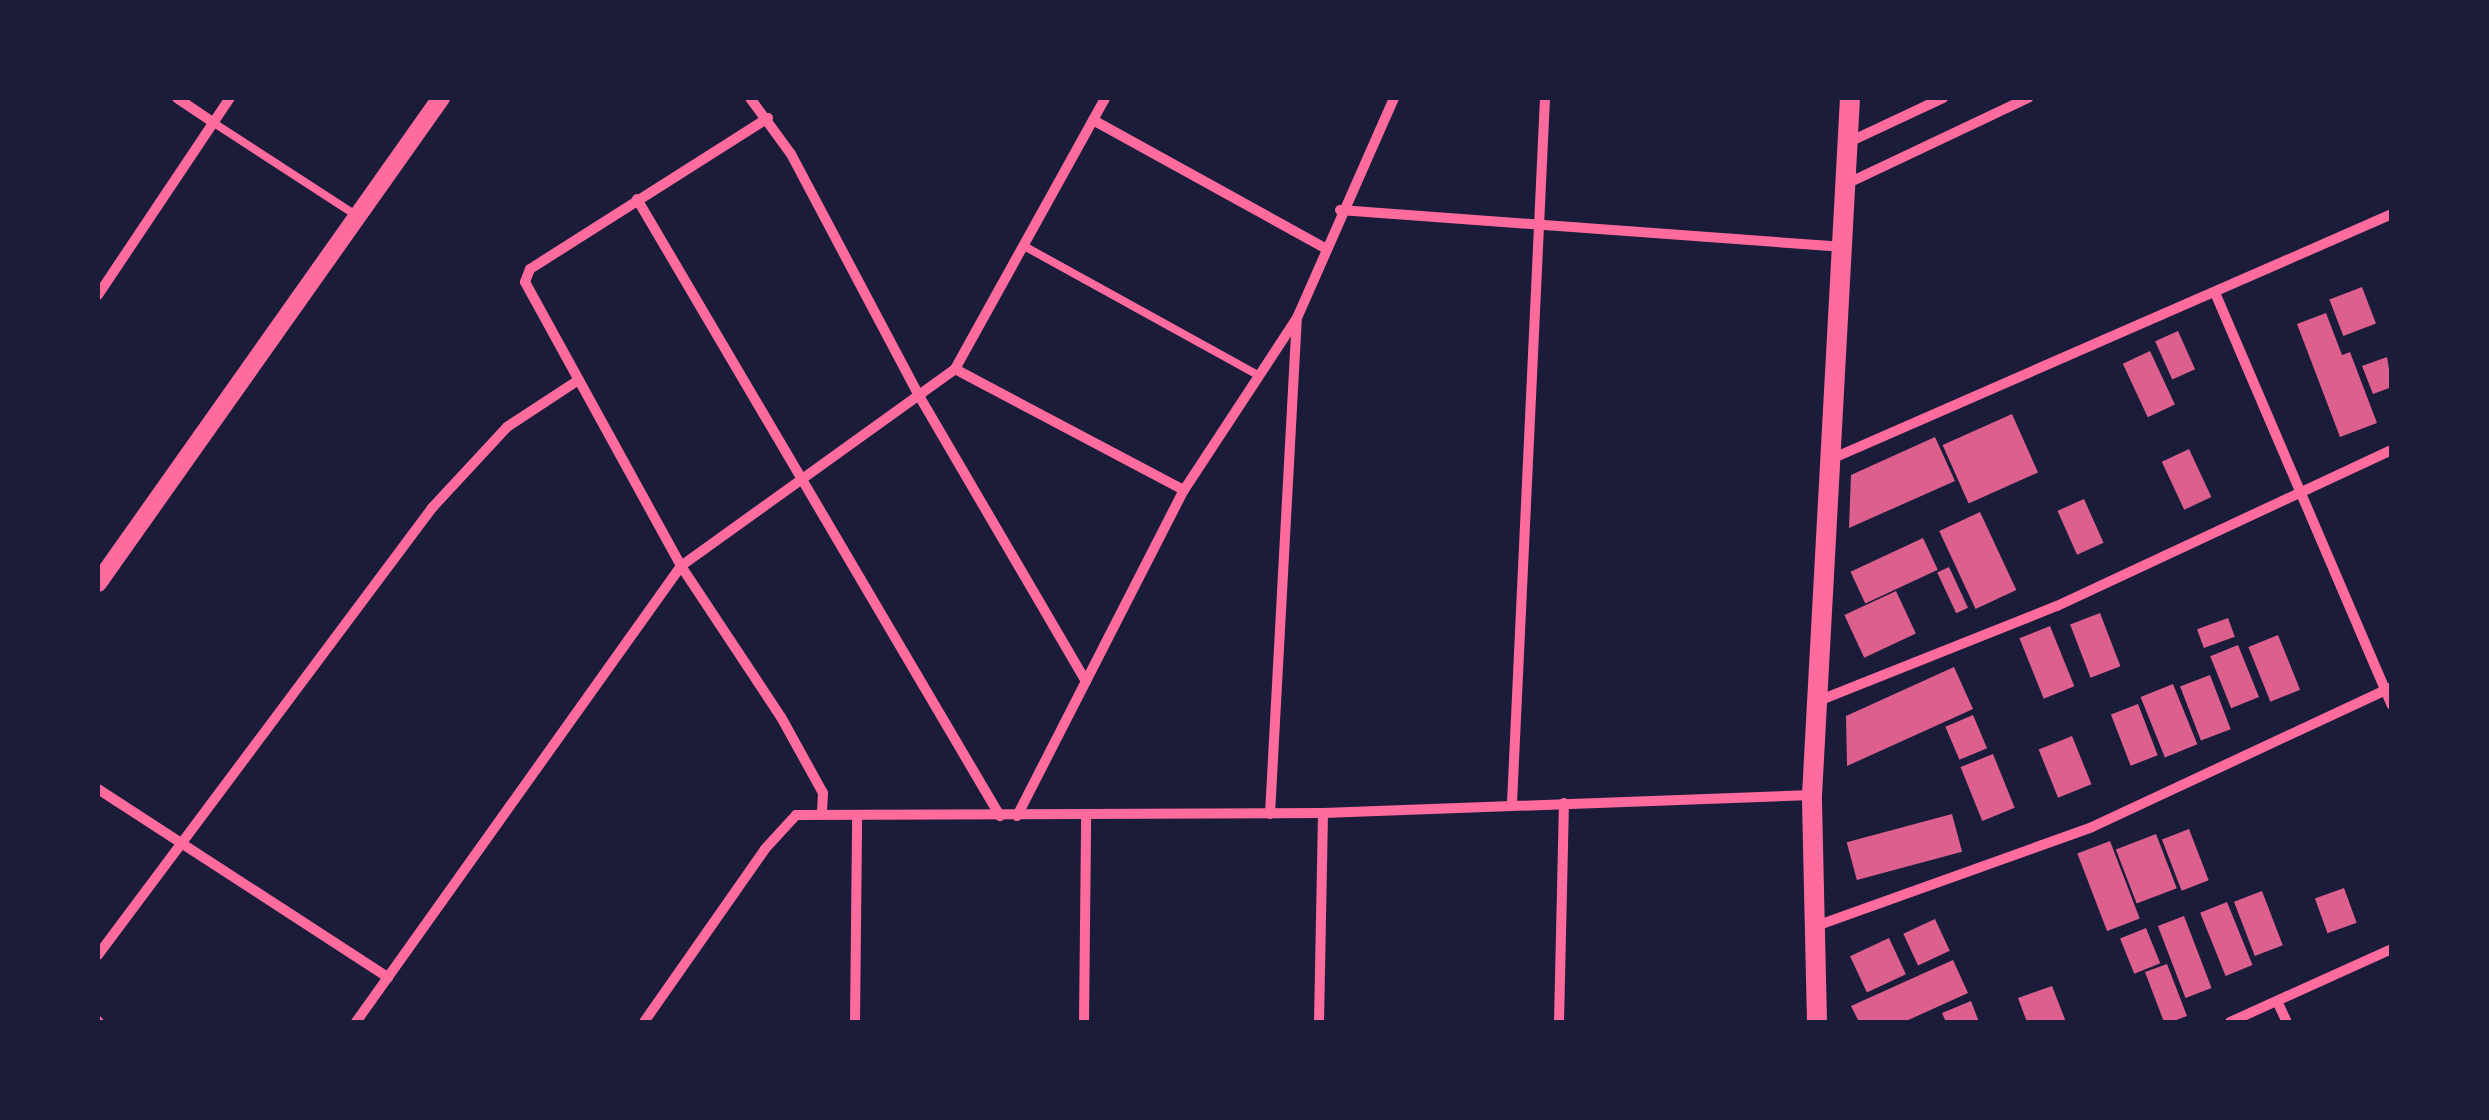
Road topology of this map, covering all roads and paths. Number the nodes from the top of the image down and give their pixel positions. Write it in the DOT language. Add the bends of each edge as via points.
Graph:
graph roads {
  1 [pos="178,98"];
  2 [pos="230,98"];
  3 [pos="441,98"];
  4 [pos="750,98"];
  5 [pos="1105,98"];
  6 [pos="1394,98"];
  7 [pos="1545,98"];
  8 [pos="1850,98"];
  9 [pos="1944,98"];
  10 [pos="2028,98"];
  11 [pos="768,118"];
  12 [pos="1093,120"];
  13 [pos="214,123"];
  14 [pos="1846,143"];
  15 [pos="1843,186"];
  16 [pos="637,199"];
  17 [pos="1340,210"];
  18 [pos="2392,214"];
  19 [pos="358,217"];
  20 [pos="1537,229"];
  21 [pos="1024,246"];
  22 [pos="1838,246"];
  23 [pos="1323,247"];
  24 [pos="98,295"];
  25 [pos="2216,295"];
  26 [pos="1297,318"];
  27 [pos="955,369"];
  28 [pos="1258,375"];
  29 [pos="577,381"];
  30 [pos="918,394"];
  31 [pos="2392,450"];
  32 [pos="1828,461"];
  33 [pos="801,477"];
  34 [pos="1184,490"];
  35 [pos="2296,494"];
  36 [pos="681,566"];
  37 [pos="98,583"];
  38 [pos="1086,681"];
  39 [pos="2388,689"];
  40 [pos="1817,702"];
  41 [pos="2392,705"];
  42 [pos="98,789"];
  43 [pos="1812,795"];
  44 [pos="1512,803"];
  45 [pos="1564,803"];
  46 [pos="822,811"];
  47 [pos="1323,813"];
  48 [pos="1270,814"];
  49 [pos="856,816"];
  50 [pos="1000,816"];
  51 [pos="1017,816"];
  52 [pos="1086,816"];
  53 [pos="180,842"];
  54 [pos="1816,926"];
  55 [pos="2392,949"];
  56 [pos="98,955"];
  57 [pos="388,977"];
  58 [pos="2276,1001"];
  59 [pos="356,1022"];
  60 [pos="644,1022"];
  61 [pos="855,1022"];
  62 [pos="1084,1022"];
  63 [pos="1319,1022"];
  64 [pos="1559,1022"];
  65 [pos="1817,1022"];
  66 [pos="2230,1022"];
  67 [pos="2287,1022"];
  1 -- 13 [label="street"];
  2 -- 13 [label="street"];
  3 -- 19 [label="street"];
  4 -- 11 [label="street"];
  5 -- 12 [label="street"];
  6 -- 17 [label="street"];
  7 -- 20 [label="street"];
  8 -- 14 [label="main road"];
  9 -- 14 [label="street"];
  10 -- 15 [label="street"];
  11 -- 16 [label="street"];
  11 -- 30 [label="street"];
  12 -- 21 [label="street"];
  12 -- 23 [label="street"];
  13 -- 19 [label="lane"];
  13 -- 24 [label="street"];
  14 -- 15 [label="main road"];
  15 -- 22 [label="main road"];
  16 -- 29 [label="street" via="525,277"];
  16 -- 33 [label="street"];
  17 -- 20 [label="street"];
  17 -- 23 [label="street"];
  18 -- 25 [label="street"];
  19 -- 37 [label="street"];
  20 -- 22 [label="street"];
  20 -- 44 [label="street"];
  21 -- 27 [label="street"];
  21 -- 28 [label="lane"];
  22 -- 32 [label="main road"];
  23 -- 26 [label="street"];
  25 -- 32 [label="street"];
  25 -- 35 [label="street"];
  26 -- 28 [label="street"];
  26 -- 48 [label="street"];
  27 -- 30 [label="street"];
  27 -- 34 [label="street"];
  28 -- 34 [label="street"];
  29 -- 36 [label="street"];
  29 -- 53 [label="street" via="507,427 432,508"];
  30 -- 33 [label="street"];
  30 -- 38 [label="street"];
  31 -- 35 [label="street"];
  32 -- 40 [label="main road"];
  33 -- 36 [label="street"];
  33 -- 50 [label="street"];
  34 -- 38 [label="street"];
  35 -- 39 [label="street"];
  35 -- 40 [label="street" via="2057,606"];
  36 -- 46 [label="street" via="782,717 823,793"];
  36 -- 57 [label="street"];
  38 -- 51 [label="street"];
  39 -- 41 [label="street"];
  39 -- 54 [label="street" via="2092,826"];
  40 -- 43 [label="main road"];
  42 -- 53 [label="street"];
  43 -- 45 [label="street"];
  43 -- 54 [label="main road"];
  44 -- 45 [label="street"];
  44 -- 47 [label="street"];
  45 -- 64 [label="street"];
  46 -- 49 [label="street"];
  46 -- 60 [label="street" via="796,815 766,849"];
  47 -- 48 [label="street"];
  47 -- 63 [label="street"];
  48 -- 52 [label="street"];
  49 -- 50 [label="street"];
  49 -- 61 [label="street"];
  50 -- 51 [label="street"];
  51 -- 52 [label="street"];
  52 -- 62 [label="street"];
  53 -- 56 [label="street"];
  53 -- 57 [label="street"];
  54 -- 65 [label="main road"];
  55 -- 58 [label="street"];
  57 -- 59 [label="street"];
  58 -- 66 [label="street"];
  58 -- 67 [label="street"];
}
